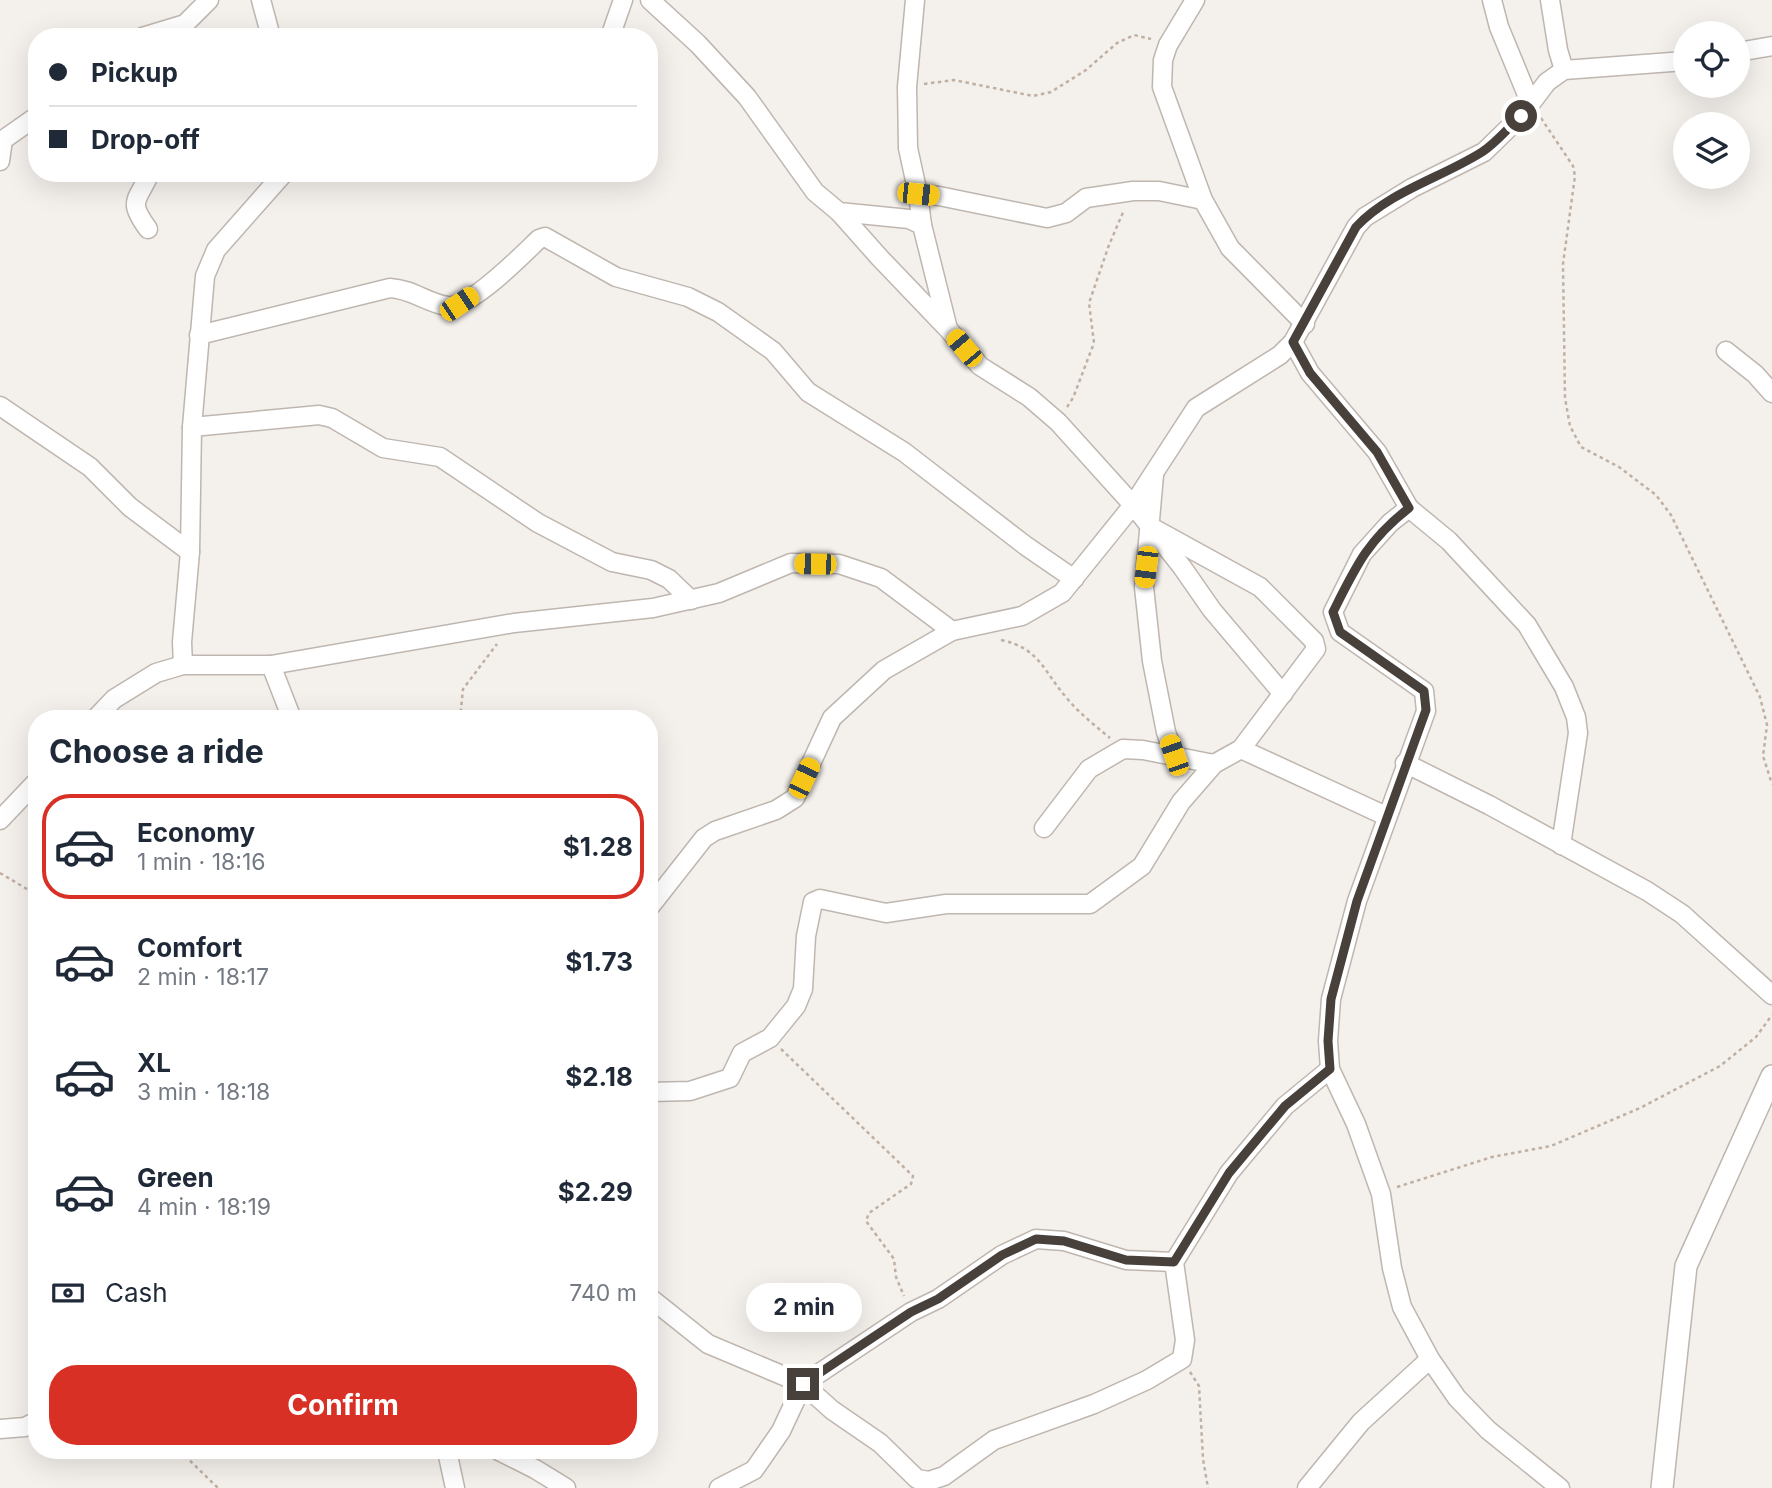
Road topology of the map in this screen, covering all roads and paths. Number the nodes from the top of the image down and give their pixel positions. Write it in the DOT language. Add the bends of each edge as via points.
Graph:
graph roads {
  1 [pos="209,0"];
  2 [pos="261,0"];
  3 [pos="623,0"];
  4 [pos="650,0"];
  5 [pos="915,0"];
  6 [pos="1195,0"];
  7 [pos="1492,0"];
  8 [pos="1550,0"];
  9 [pos="187,28"];
  10 [pos="269,28"];
  11 [pos="613,28"];
  12 [pos="1168,45"];
  13 [pos="1772,46"];
  14 [pos="1750,50"];
  15 [pos="1673,62"];
  16 [pos="1564,70"];
  17 [pos="907,87"];
  18 [pos="1530,102"];
  19 [pos="28,122"];
  20 [pos="0,161"];
  21 [pos="145,182"];
  22 [pos="276,182"];
  23 [pos="1133,191"];
  24 [pos="918,194"];
  25 [pos="1203,200"];
  26 [pos="839,212"];
  27 [pos="922,225"];
  28 [pos="148,229"];
  29 [pos="1305,324"];
  30 [pos="948,329"];
  31 [pos="199,335"];
  32 [pos="1293,342"];
  33 [pos="1726,351"];
  34 [pos="1772,393"];
  35 [pos="0,406"];
  36 [pos="1058,422"];
  37 [pos="192,427"];
  38 [pos="1154,470"];
  39 [pos="1133,505"];
  40 [pos="1409,508"];
  41 [pos="1151,527"];
  42 [pos="190,552"];
  43 [pos="1074,579"];
  44 [pos="691,600"];
  45 [pos="514,623"];
  46 [pos="952,631"];
  47 [pos="994,638"];
  48 [pos="271,665"];
  49 [pos="183,666"];
  50 [pos="1283,694"];
  51 [pos="104,710"];
  52 [pos="288,710"];
  53 [pos="461,710"];
  54 [pos="1123,749"];
  55 [pos="1241,749"];
  56 [pos="1174,755"];
  57 [pos="1405,763"];
  58 [pos="1214,764"];
  59 [pos="1772,784"];
  60 [pos="28,790"];
  61 [pos="1386,816"];
  62 [pos="0,820"];
  63 [pos="1044,828"];
  64 [pos="1561,845"];
  65 [pos="0,873"];
  66 [pos="28,890"];
  67 [pos="658,897"];
  68 [pos="1772,995"];
  69 [pos="1772,1015"];
  70 [pos="770,1038"];
  71 [pos="1330,1069"];
  72 [pos="1772,1076"];
  73 [pos="658,1092"];
  74 [pos="1381,1194"];
  75 [pos="1174,1262"];
  76 [pos="658,1304"];
  77 [pos="911,1312"];
  78 [pos="1182,1359"];
  79 [pos="1430,1359"];
  80 [pos="803,1384"];
  81 [pos="28,1426"];
  82 [pos="0,1429"];
  83 [pos="188,1459"];
  84 [pos="449,1459"];
  85 [pos="515,1459"];
  86 [pos="218,1488"];
  87 [pos="455,1488"];
  88 [pos="565,1488"];
  89 [pos="719,1488"];
  90 [pos="1208,1488"];
  91 [pos="1307,1488"];
  92 [pos="1560,1488"];
  93 [pos="1662,1488"];
  1 -- 9 [label="street"];
  2 -- 10 [label="street"];
  3 -- 11 [label="street"];
  4 -- 26 [label="street" via="747,97 815,192"];
  5 -- 17 [label="street"];
  6 -- 12 [label="street"];
  7 -- 18 [label="street"];
  8 -- 16 [label="street"];
  12 -- 17 [label="path" via="1134,35 1051,92 1033,96 954,80"];
  12 -- 25 [label="street" via="1162,87"];
  13 -- 14 [label="street"];
  15 -- 16 [label="street"];
  16 -- 18 [label="street" via="1546,82"];
  17 -- 24 [label="street" via="908,148"];
  18 -- 29 [label="street" via="1484,152 1365,217"];
  18 -- 59 [label="path" via="1575,176 1563,264 1565,398 1570,426 1581,447 1619,467 1656,495 1671,515 1760,697 1767,725 1763,756"];
  19 -- 20 [label="street" via="3,140"];
  21 -- 28 [label="street" via="136,198 136,212"];
  22 -- 31 [label="street" via="216,250 205,276"];
  23 -- 24 [label="street" via="1086,198 1066,214 1047,218"];
  23 -- 25 [label="street"];
  23 -- 36 [label="path" via="1089,303 1094,343 1073,398"];
  24 -- 27 [label="street"];
  25 -- 29 [label="street" via="1230,248"];
  26 -- 27 [label="street" via="909,219"];
  26 -- 30 [label="street"];
  27 -- 30 [label="street"];
  29 -- 32 [label="street"];
  30 -- 36 [label="street" via="980,366"];
  31 -- 37 [label="street"];
  31 -- 43 [label="street" via="390,288 404,288 447,306 459,304 501,276 545,237 616,277 688,297 718,312 773,351 808,392 904,452"];
  32 -- 38 [label="street" via="1196,408"];
  32 -- 40 [label="street" via="1310,373 1377,452"];
  33 -- 34 [label="street"];
  35 -- 42 [label="street" via="90,467 130,507"];
  36 -- 39 [label="street"];
  37 -- 42 [label="street"];
  37 -- 44 [label="street" via="310,415 332,418 383,448 440,457 538,523 612,562 669,579"];
  38 -- 39 [label="street"];
  38 -- 41 [label="street"];
  39 -- 41 [label="street"];
  39 -- 43 [label="street"];
  40 -- 57 [label="street" via="1362,554 1333,612 1340,632 1424,691 1426,710"];
  40 -- 64 [label="street" via="1449,541 1512,607 1564,687 1578,733"];
  41 -- 50 [label="street" via="1212,610"];
  41 -- 50 [label="street" via="1260,587 1314,641 1316,649"];
  41 -- 56 [label="street" via="1145,599 1152,661"];
  42 -- 49 [label="street"];
  43 -- 46 [label="street" via="1062,593 1022,616"];
  44 -- 45 [label="street"];
  44 -- 46 [label="street" via="791,563 839,564 881,578"];
  45 -- 48 [label="street"];
  45 -- 53 [label="path" via="463,689"];
  46 -- 67 [label="street" via="884,670 832,718 795,798 704,838"];
  47 -- 54 [label="path" via="1017,643 1035,656 1088,721"];
  48 -- 49 [label="street"];
  48 -- 52 [label="street"];
  49 -- 51 [label="street" via="156,673"];
  50 -- 55 [label="street"];
  54 -- 56 [label="street"];
  54 -- 63 [label="street" via="1089,769"];
  55 -- 58 [label="street"];
  55 -- 61 [label="street"];
  56 -- 58 [label="street"];
  57 -- 61 [label="street"];
  57 -- 64 [label="street"];
  58 -- 70 [label="street" via="1181,802 1142,866 1090,904 946,904 886,913 820,899 813,902 803,989 796,1006"];
  60 -- 62 [label="street"];
  61 -- 71 [label="street" via="1331,999"];
  64 -- 68 [label="street" via="1682,914"];
  65 -- 66 [label="path"];
  69 -- 74 [label="path" via="1756,1037 1720,1066 1640,1108 1551,1146 1492,1157"];
  70 -- 73 [label="street" via="742,1052 730,1078 690,1091"];
  70 -- 77 [label="path" via="913,1176 911,1184 869,1213 866,1221 894,1259 896,1277"];
  71 -- 74 [label="street"];
  71 -- 75 [label="street" via="1285,1106 1229,1173"];
  72 -- 93 [label="street" via="1686,1266"];
  74 -- 79 [label="street" via="1402,1307"];
  75 -- 77 [label="street" via="1126,1260 1064,1241 1036,1239"];
  75 -- 78 [label="street" via="1185,1339"];
  76 -- 80 [label="street" via="708,1345"];
  77 -- 80 [label="street"];
  78 -- 80 [label="street" via="1094,1404 994,1440 944,1476 929,1481 917,1479 880,1443"];
  78 -- 90 [label="path" via="1199,1386"];
  79 -- 91 [label="street" via="1361,1422"];
  79 -- 92 [label="street" via="1457,1398 1488,1430"];
  80 -- 89 [label="street" via="781,1431 754,1470"];
  81 -- 82 [label="street"];
  83 -- 86 [label="path"];
  84 -- 87 [label="street"];
  85 -- 88 [label="street"];
}
